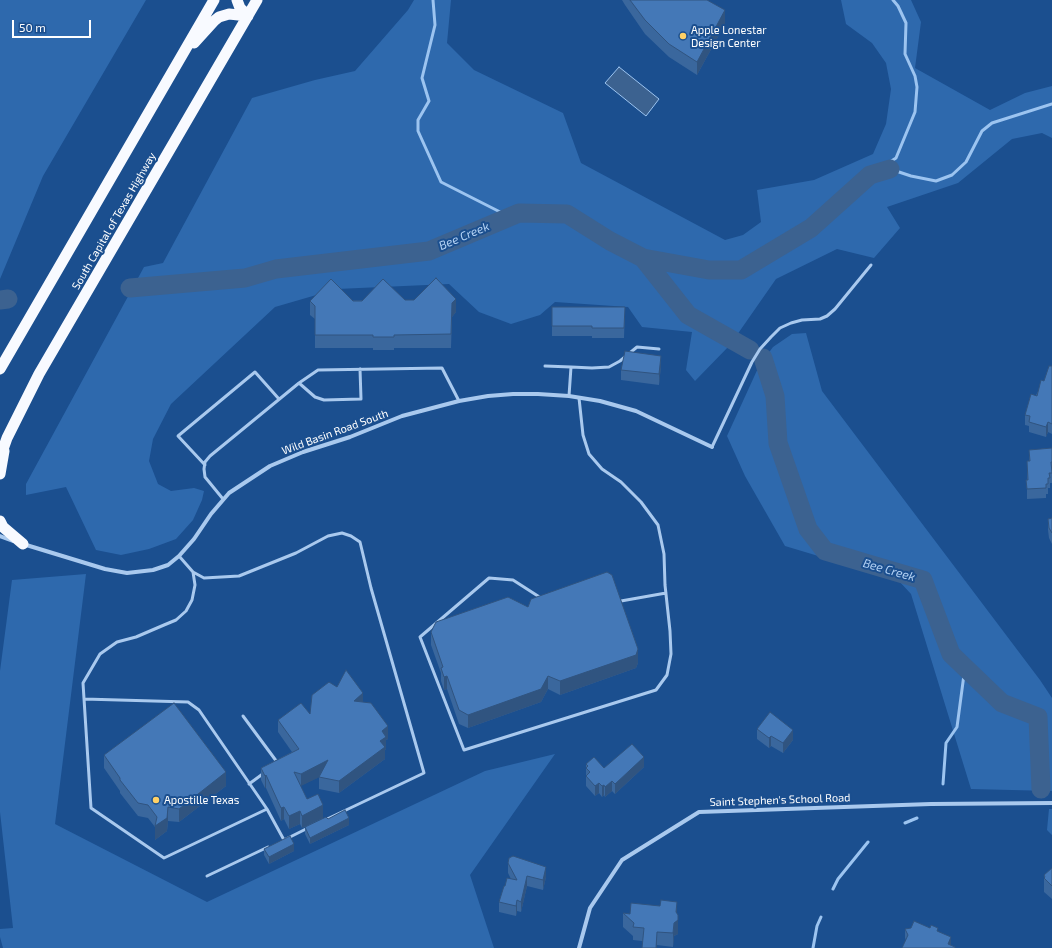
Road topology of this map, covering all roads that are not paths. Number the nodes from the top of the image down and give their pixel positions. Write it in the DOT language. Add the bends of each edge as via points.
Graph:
graph roads {
  1 [pos="214,0"];
  2 [pos="237,0"];
  3 [pos="257,0"];
  4 [pos="248,16"];
  5 [pos="178,60"];
  6 [pos="871,265"];
  7 [pos="659,349"];
  8 [pos="545,366"];
  9 [pos="571,367"];
  10 [pos="0,369"];
  11 [pos="360,369"];
  12 [pos="299,383"];
  13 [pos="569,396"];
  14 [pos="579,398"];
  15 [pos="279,399"];
  16 [pos="459,401"];
  17 [pos="7,438"];
  18 [pos="712,447"];
  19 [pos="0,458"];
  20 [pos="205,465"];
  21 [pos="0,474"];
  22 [pos="223,499"];
  23 [pos="0,521"];
  24 [pos="0,536"];
  25 [pos="23,544"];
  26 [pos="180,556"];
  27 [pos="193,572"];
  28 [pos="666,593"];
  29 [pos="544,600"];
  30 [pos="621,601"];
  31 [pos="84,699"];
  32 [pos="243,716"];
  33 [pos="272,767"];
  34 [pos="266,771"];
  35 [pos="249,784"];
  36 [pos="1052,803"];
  37 [pos="267,809"];
  38 [pos="319,823"];
  39 [pos="312,826"];
  40 [pos="284,840"];
  41 [pos="277,843"];
  42 [pos="270,846"];
  43 [pos="207,876"];
  44 [pos="580,948"];
  1 -- 5 [label="highway"];
  2 -- 4 [label="highway" via="240,8"];
  3 -- 4 [label="highway, South Capital of Texas Highway"];
  4 -- 5 [label="highway" via="230,14 219,17"];
  4 -- 17 [label="highway, South Capital of Texas Highway" via="39,374"];
  5 -- 10 [label="highway"];
  6 -- 18 [label="lane" via="827,316 791,323 780,328 771,337 752,362"];
  7 -- 9 [label="lane" via="637,346 609,367"];
  8 -- 9 [label="lane"];
  9 -- 13 [label="lane"];
  11 -- 12 [label="lane" via="318,370"];
  11 -- 12 [label="lane" via="360,398 324,400 315,397"];
  11 -- 16 [label="lane" via="442,368"];
  12 -- 15 [label="lane"];
  13 -- 14 [label="street, Wild Basin Road South"];
  13 -- 16 [label="street, Wild Basin Road South" via="513,394"];
  14 -- 18 [label="street, Wild Basin Road South" via="636,411"];
  14 -- 28 [label="lane" via="583,434 590,454 602,469 621,482 641,502 658,526 664,554"];
  15 -- 20 [label="lane" via="210,456"];
  15 -- 20 [label="lane" via="255,372 178,436"];
  16 -- 22 [label="street, Wild Basin Road South" via="402,416 303,452 270,466"];
  17 -- 19 [label="highway, South Capital of Texas Highway"];
  17 -- 21 [label="highway"];
  20 -- 22 [label="lane" via="205,477"];
  22 -- 26 [label="street, Wild Basin Road South"];
  23 -- 25 [label="highway" via="3,527"];
  24 -- 25 [label="street, Wild Basin Road South"];
  25 -- 26 [label="street, Wild Basin Road South" via="105,569 127,573 153,570 168,565"];
  26 -- 27 [label="lane"];
  27 -- 31 [label="lane" via="195,585 192,600 186,611 176,620 117,642 100,654 82,683"];
  27 -- 38 [label="lane" via="204,578 239,576 290,556 328,536 342,533 360,542 370,588 424,773"];
  28 -- 29 [label="lane" via="671,654 667,674 656,690 464,750 420,637 489,578 513,580"];
  28 -- 30 [label="lane"];
  31 -- 35 [label="lane" via="188,702 199,710"];
  31 -- 37 [label="lane" via="91,808 164,858"];
  32 -- 33 [label="lane" via="278,763"];
  34 -- 35 [label="lane"];
  35 -- 37 [label="lane"];
  36 -- 44 [label="street, Saint Stephen's School Road" via="931,804 700,812 622,860 590,908"];
  37 -- 40 [label="lane"];
  39 -- 40 [label="lane"];
  40 -- 41 [label="lane"];
  42 -- 43 [label="lane"];
}
